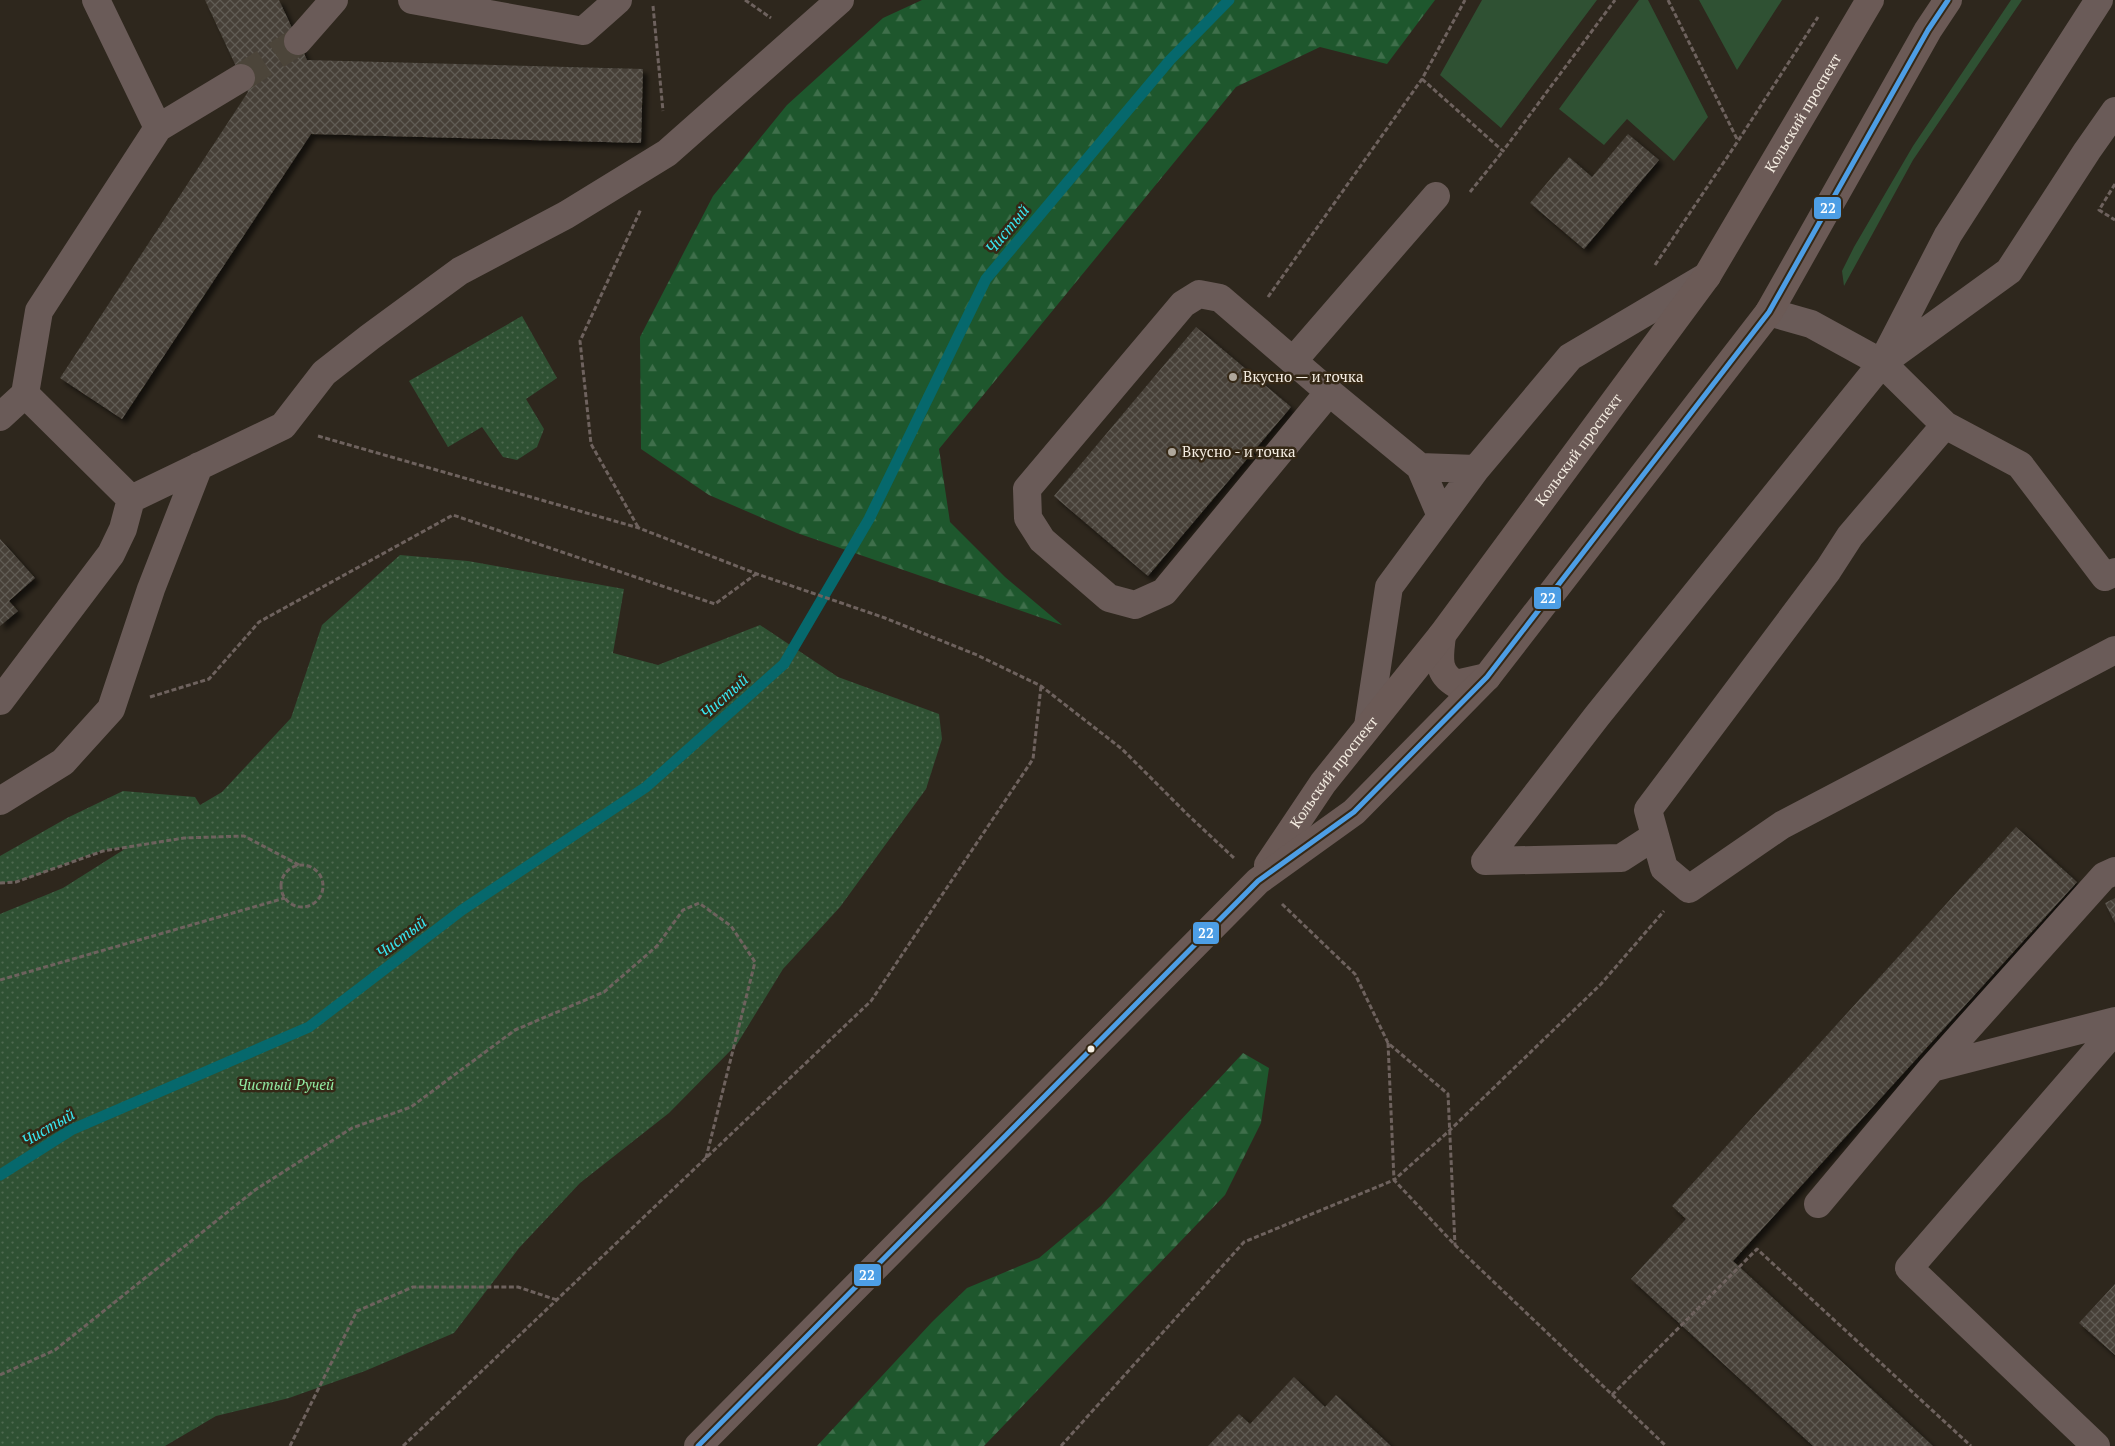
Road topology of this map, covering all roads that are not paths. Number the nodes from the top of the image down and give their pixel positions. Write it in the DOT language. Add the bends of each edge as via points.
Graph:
graph roads {
  1 [pos="96,0"];
  2 [pos="334,0"];
  3 [pos="412,0"];
  4 [pos="618,0"];
  5 [pos="840,0"];
  6 [pos="1870,0"];
  7 [pos="1948,0"];
  8 [pos="2099,0"];
  9 [pos="298,41"];
  10 [pos="241,78"];
  11 [pos="2115,111"];
  12 [pos="158,128"];
  13 [pos="1436,196"];
  14 [pos="1707,276"];
  15 [pos="1769,312"];
  16 [pos="1293,361"];
  17 [pos="1882,363"];
  18 [pos="1329,392"];
  19 [pos="25,394"];
  20 [pos="0,417"];
  21 [pos="1945,425"];
  22 [pos="199,466"];
  23 [pos="1420,467"];
  24 [pos="1476,469"];
  25 [pos="131,499"];
  26 [pos="1441,516"];
  27 [pos="2115,572"];
  28 [pos="1442,635"];
  29 [pos="2115,650"];
  30 [pos="1487,677"];
  31 [pos="0,701"];
  32 [pos="1368,726"];
  33 [pos="0,801"];
  34 [pos="1655,836"];
  35 [pos="2115,871"];
  36 [pos="1258,880"];
  37 [pos="2115,1021"];
  38 [pos="2115,1030"];
  39 [pos="1932,1068"];
  40 [pos="1818,1204"];
  41 [pos="698,1446"];
  42 [pos="2096,1446"];
  1 -- 12 [label="street"];
  2 -- 9 [label="street"];
  3 -- 4 [label="street" via="583,31"];
  5 -- 22 [label="street" via="667,153 566,215 460,270 324,372 283,426"];
  6 -- 14 [label="main road, Кольский проспект"];
  7 -- 15 [label="main road, Кольский проспект"];
  8 -- 17 [label="street" via="1948,236"];
  10 -- 12 [label="street"];
  11 -- 17 [label="street" via="2009,271"];
  12 -- 19 [label="street" via="39,311"];
  13 -- 16 [label="street"];
  14 -- 24 [label="street" via="1570,357"];
  14 -- 28 [label="main road, Кольский проспект"];
  15 -- 17 [label="street" via="1811,324"];
  15 -- 30 [label="main road, Кольский проспект"];
  16 -- 18 [label="street"];
  16 -- 18 [label="street" via="1220,298 1199,294 1182,304 1027,489 1028,518 1042,540 1109,598 1135,605 1164,592"];
  17 -- 21 [label="street"];
  17 -- 34 [label="street" via="1597,716 1485,861 1621,858"];
  18 -- 23 [label="street"];
  19 -- 20 [label="street"];
  19 -- 25 [label="street"];
  21 -- 27 [label="street" via="2020,465 2105,577"];
  21 -- 34 [label="street" via="1850,536 1648,810"];
  22 -- 25 [label="street"];
  22 -- 33 [label="street" via="111,709 63,762"];
  23 -- 24 [label="street"];
  23 -- 26 [label="street"];
  24 -- 26 [label="street"];
  25 -- 31 [label="street" via="123,529 111,554"];
  26 -- 32 [label="street" via="1389,587"];
  28 -- 30 [label="main road" via="1440,659 1446,678 1456,684"];
  28 -- 32 [label="main road, Кольский проспект"];
  29 -- 34 [label="street" via="1782,825 1689,889 1664,868"];
  30 -- 36 [label="main road, Кольский проспект" via="1354,812"];
  32 -- 36 [label="main road, Кольский проспект" via="1323,783"];
  35 -- 39 [label="street" via="2104,876"];
  36 -- 41 [label="main road, Кольский проспект"];
  37 -- 39 [label="street"];
  38 -- 42 [label="street" via="1909,1268"];
  39 -- 40 [label="street"];
}
